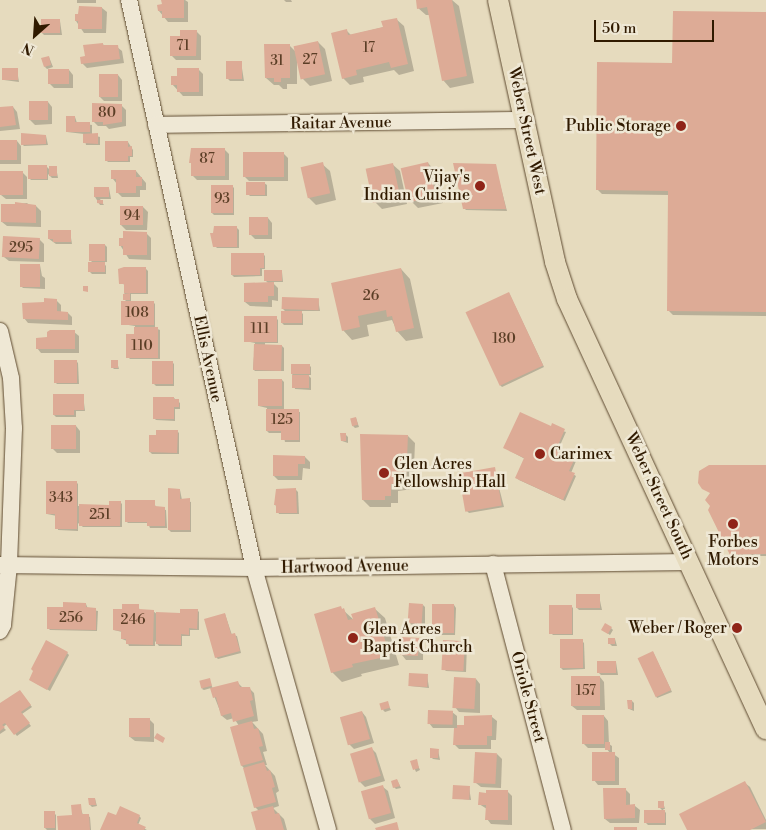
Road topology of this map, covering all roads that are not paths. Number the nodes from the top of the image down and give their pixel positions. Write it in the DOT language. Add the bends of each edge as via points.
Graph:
graph roads {
  1 [pos="129,0"];
  2 [pos="498,0"];
  3 [pos="525,120"];
  4 [pos="156,125"];
  5 [pos="556,262"];
  6 [pos="0,331"];
  7 [pos="689,562"];
  8 [pos="493,564"];
  9 [pos="4,565"];
  10 [pos="254,568"];
  11 [pos="0,631"];
  12 [pos="760,704"];
  13 [pos="766,729"];
  14 [pos="328,830"];
  15 [pos="563,830"];
  1 -- 4 [label="street, Ellis Avenue"];
  2 -- 3 [label="main road, Weber Street West"];
  3 -- 4 [label="street, Raitar Avenue"];
  3 -- 5 [label="main road, Weber Street West"];
  4 -- 10 [label="street, Ellis Avenue"];
  5 -- 7 [label="main road, Weber Street South" via="567,299"];
  6 -- 9 [label="street" via="11,378 14,428"];
  7 -- 8 [label="street, Hartwood Avenue"];
  7 -- 12 [label="main road, Weber Street South"];
  8 -- 10 [label="street, Hartwood Avenue"];
  8 -- 15 [label="street, Oriole Street"];
  9 -- 10 [label="street, Hartwood Avenue"];
  9 -- 11 [label="street" via="3,625"];
  10 -- 14 [label="street, Ellis Avenue"];
  12 -- 13 [label="main road, Weber Street South"];
}
